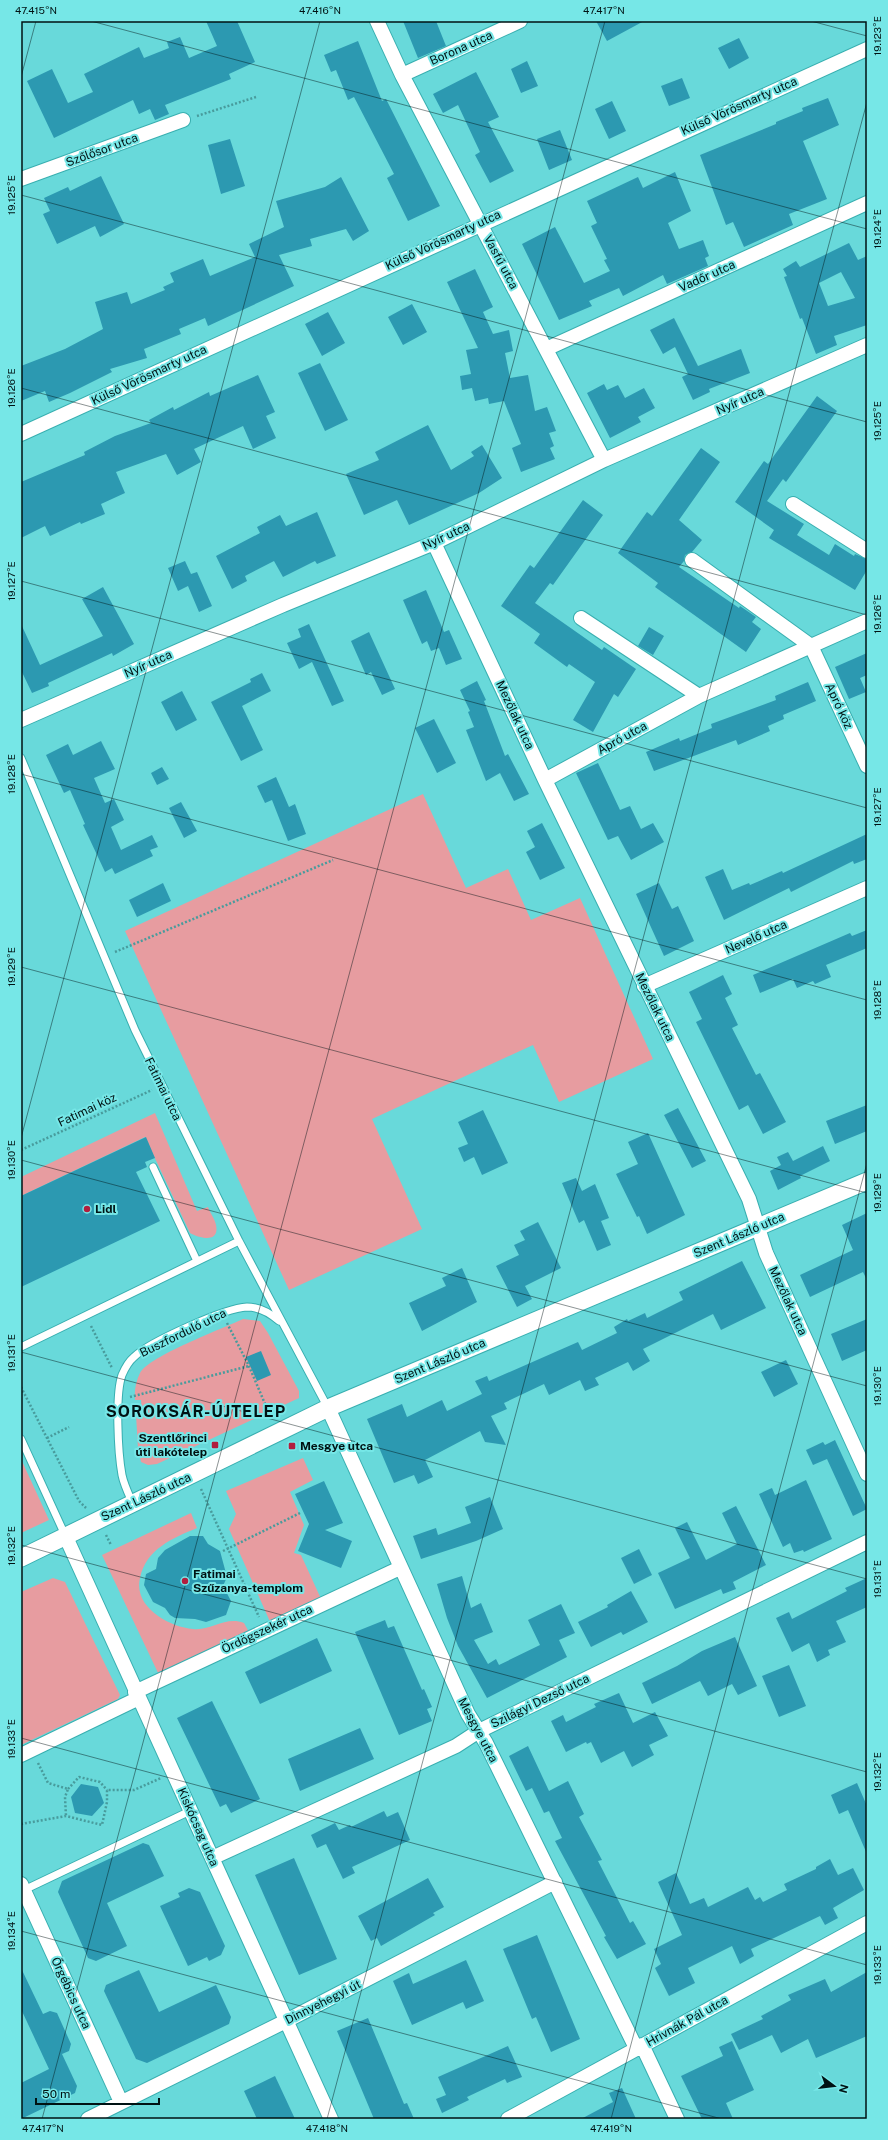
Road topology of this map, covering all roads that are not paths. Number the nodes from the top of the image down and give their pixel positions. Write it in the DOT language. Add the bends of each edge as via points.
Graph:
graph roads {
  1 [pos="377,21"];
  2 [pos="520,21"];
  3 [pos="867,48"];
  4 [pos="402,74"];
  5 [pos="183,120"];
  6 [pos="21,179"];
  7 [pos="867,203"];
  8 [pos="480,223"];
  9 [pos="867,345"];
  10 [pos="546,349"];
  11 [pos="21,434"];
  12 [pos="604,460"];
  13 [pos="793,504"];
  14 [pos="434,543"];
  15 [pos="867,552"];
  16 [pos="692,560"];
  17 [pos="581,618"];
  18 [pos="867,621"];
  19 [pos="811,646"];
  20 [pos="699,696"];
  21 [pos="21,720"];
  22 [pos="21,758"];
  23 [pos="867,766"];
  24 [pos="545,780"];
  25 [pos="867,888"];
  26 [pos="644,986"];
  27 [pos="153,1167"];
  28 [pos="867,1181"];
  29 [pos="758,1227"];
  30 [pos="239,1241"];
  31 [pos="197,1261"];
  32 [pos="283,1325"];
  33 [pos="21,1347"];
  34 [pos="328,1408"];
  35 [pos="21,1440"];
  36 [pos="867,1474"];
  37 [pos="133,1504"];
  38 [pos="65,1535"];
  39 [pos="867,1542"];
  40 [pos="21,1558"];
  41 [pos="400,1568"];
  42 [pos="137,1695"];
  43 [pos="479,1731"];
  44 [pos="27,1752"];
  45 [pos="190,1811"];
  46 [pos="212,1858"];
  47 [pos="555,1882"];
  48 [pos="22,1887"];
  49 [pos="867,1923"];
  50 [pos="286,2021"];
  51 [pos="639,2047"];
  52 [pos="121,2102"];
  53 [pos="88,2119"];
  54 [pos="330,2119"];
  55 [pos="508,2119"];
  56 [pos="677,2119"];
  1 -- 4 [label="street, Vasfű utca"];
  2 -- 4 [label="street, Borona utca"];
  3 -- 8 [label="street, Külső Vörösmarty utca"];
  4 -- 8 [label="street, Vasfű utca"];
  5 -- 6 [label="street, Szőlősor utca"];
  7 -- 10 [label="street, Vadőr utca"];
  8 -- 10 [label="street, Vasfű utca"];
  8 -- 11 [label="street, Külső Vörösmarty utca"];
  9 -- 12 [label="street, Nyír utca"];
  10 -- 12 [label="street, Vasfű utca"];
  12 -- 14 [label="street, Nyír utca"];
  13 -- 15 [label="street"];
  14 -- 21 [label="street, Nyír utca" via="283,605"];
  14 -- 24 [label="street, Mezőlak utca"];
  16 -- 19 [label="street"];
  17 -- 20 [label="street"];
  18 -- 19 [label="street, Apró utca"];
  19 -- 20 [label="street, Apró utca"];
  19 -- 23 [label="street, Apró köz"];
  20 -- 24 [label="street, Apró utca"];
  22 -- 30 [label="lane, Fatimai utca" via="135,1030"];
  24 -- 26 [label="street, Mezőlak utca"];
  25 -- 26 [label="street, Nevelő utca"];
  26 -- 29 [label="street, Mezőlak utca" via="750,1199"];
  27 -- 31 [label="lane"];
  28 -- 29 [label="street, Szent László utca"];
  29 -- 34 [label="street, Szent László utca"];
  29 -- 36 [label="street, Mezőlak utca" via="766,1253"];
  30 -- 31 [label="lane"];
  30 -- 32 [label="lane, Fatimai utca"];
  31 -- 33 [label="lane"];
  32 -- 34 [label="lane, Fatimai utca"];
  32 -- 37 [label="lane, Buszforduló utca" via="272,1315 256,1308 222,1312 143,1350 127,1365 118,1401 122,1476"];
  34 -- 37 [label="street, Szent László utca"];
  34 -- 41 [label="street, Mesgye utca"];
  35 -- 38 [label="lane"];
  37 -- 38 [label="street, Szent László utca"];
  38 -- 40 [label="street, Szent László utca"];
  38 -- 42 [label="street, Kiskócsag utca"];
  39 -- 43 [label="street, Szilágyi Dezső utca"];
  41 -- 42 [label="street, Ördögszekér utca" via="265,1630"];
  41 -- 43 [label="street, Mesgye utca" via="468,1714"];
  42 -- 44 [label="street, Ördögszekér utca"];
  42 -- 45 [label="street, Kiskócsag utca" via="174,1771"];
  43 -- 46 [label="street, Szilágyi Dezső utca" via="456,1746"];
  43 -- 47 [label="street, Mesgye utca"];
  45 -- 46 [label="street, Kiskócsag utca"];
  45 -- 48 [label="lane"];
  46 -- 50 [label="street, Kiskócsag utca"];
  47 -- 50 [label="street, Dinnyehegyi út"];
  47 -- 51 [label="street, Mesgye utca"];
  48 -- 52 [label="street, Őrgébics utca"];
  49 -- 51 [label="street, Hrivnák Pál utca"];
  50 -- 52 [label="street, Dinnyehegyi út"];
  50 -- 54 [label="street, Kiskócsag utca"];
  51 -- 55 [label="street, Hrivnák Pál utca"];
  51 -- 56 [label="street, Mesgye utca"];
  52 -- 53 [label="street, Dinnyehegyi út"];
}
